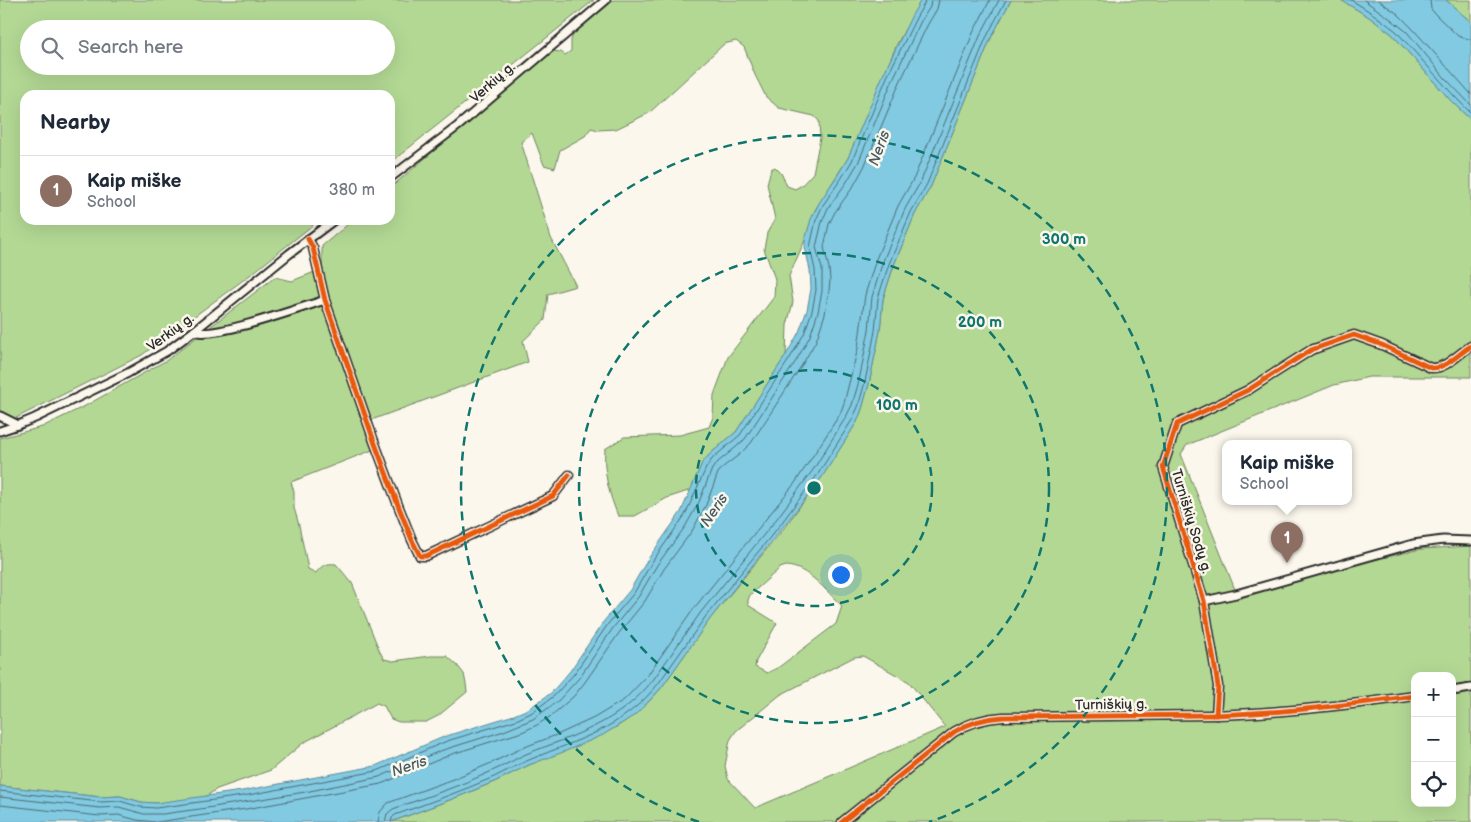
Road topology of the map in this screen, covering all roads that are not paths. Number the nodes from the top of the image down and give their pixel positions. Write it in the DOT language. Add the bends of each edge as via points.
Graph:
graph roads {
  1 [pos="606,0"];
  2 [pos="395,174"];
  3 [pos="328,225"];
  4 [pos="308,240"];
  5 [pos="326,300"];
  6 [pos="194,331"];
  7 [pos="1471,346"];
  8 [pos="0,416"];
  9 [pos="18,425"];
  10 [pos="0,430"];
  11 [pos="569,475"];
  12 [pos="1471,541"];
  13 [pos="1204,601"];
  14 [pos="1471,688"];
  15 [pos="1456,690"];
  16 [pos="1411,697"];
  17 [pos="1216,714"];
  18 [pos="842,822"];
  1 -- 2 [label="street, Verkių g." via="466,120"];
  3 -- 4 [label="street, Verkių g."];
  4 -- 5 [label="street"];
  4 -- 6 [label="street, Verkių g."];
  5 -- 6 [label="street" via="226,330"];
  5 -- 11 [label="street" via="377,450 420,556 552,496"];
  6 -- 9 [label="street, Verkių g." via="148,363"];
  7 -- 13 [label="street, Turniškių Sodų g." via="1443,366 1431,368 1354,335 1311,350 1248,390 1177,424 1163,467"];
  8 -- 9 [label="street"];
  9 -- 10 [label="street, Verkių g."];
  12 -- 13 [label="street" via="1413,544"];
  13 -- 17 [label="street, Turniškių Sodų g." via="1218,686"];
  14 -- 15 [label="street"];
  16 -- 17 [label="street, Turniškių g." via="1338,706"];
  17 -- 18 [label="street, Turniškių g." via="978,720 950,736"];
}
